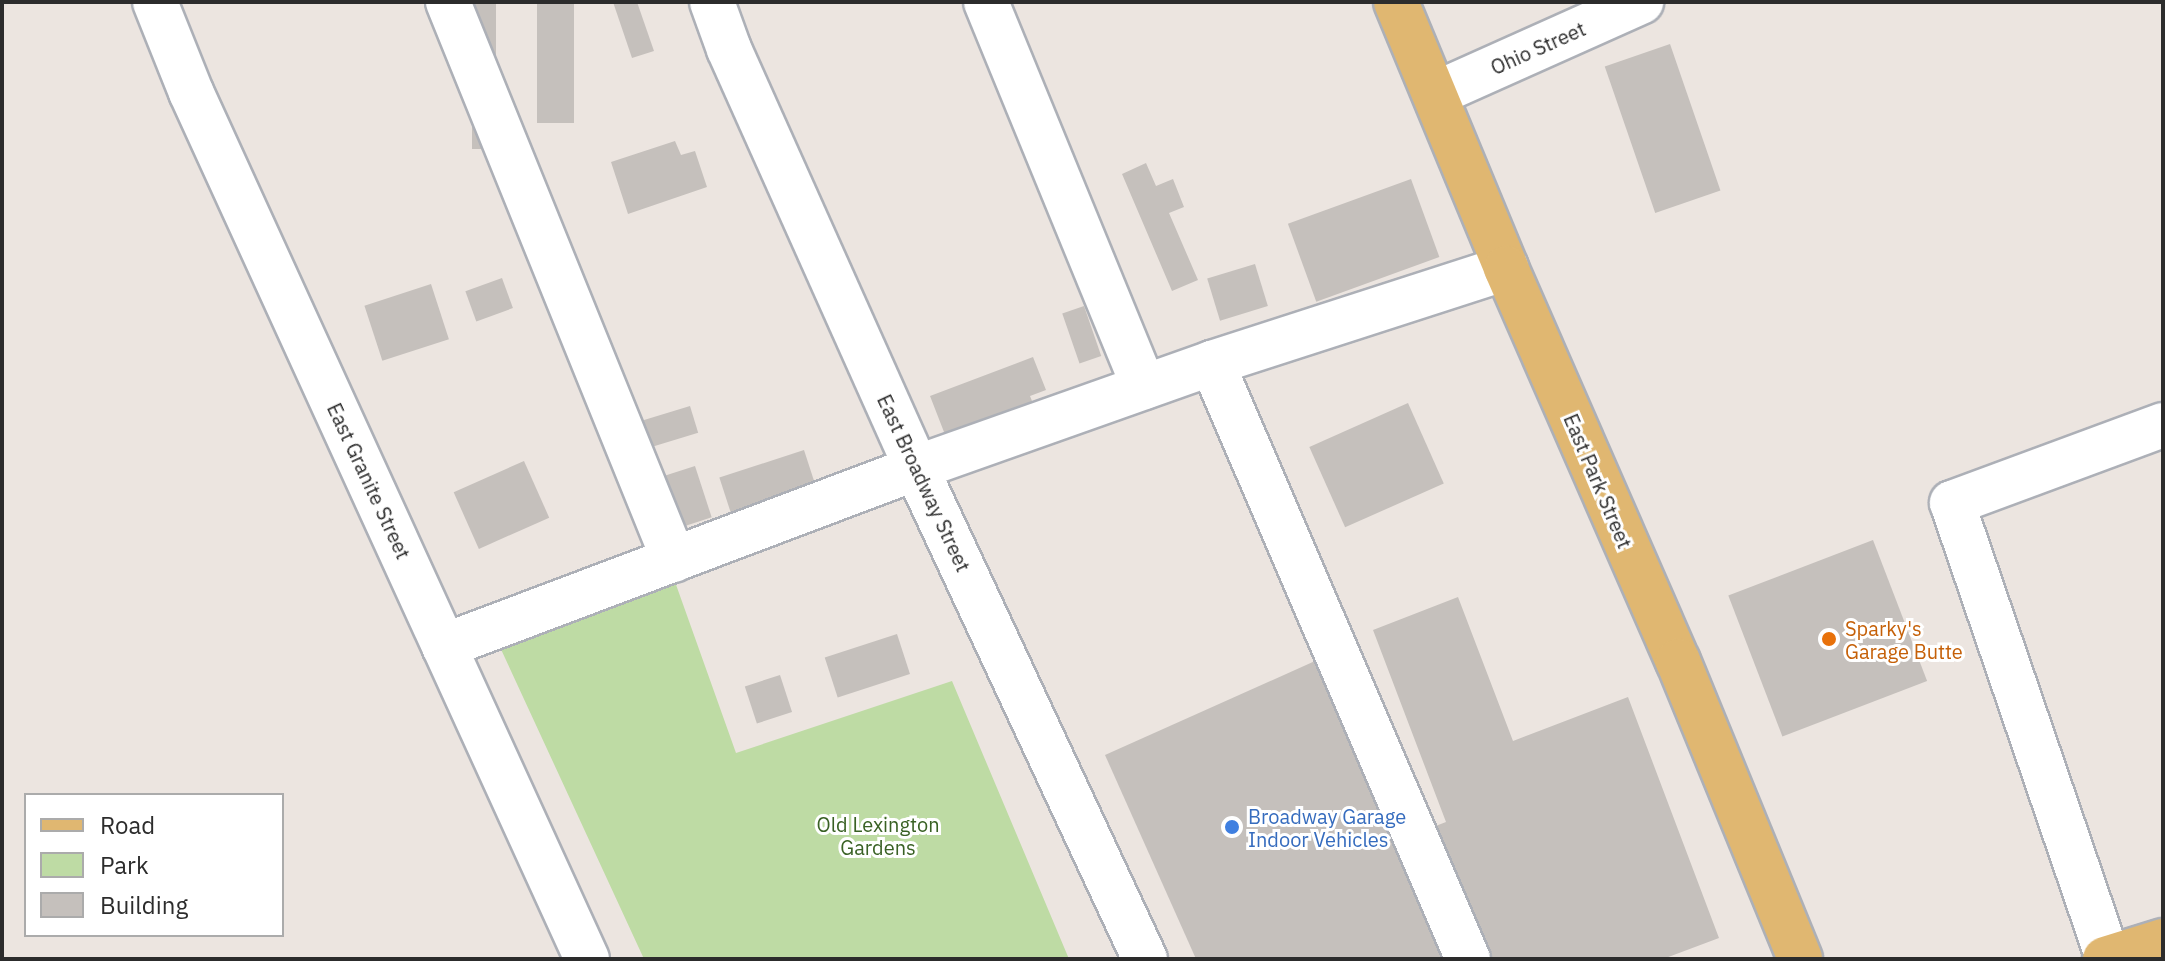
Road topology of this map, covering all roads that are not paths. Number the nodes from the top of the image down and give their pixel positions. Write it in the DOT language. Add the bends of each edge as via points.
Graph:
graph roads {
  1 [pos="155,2"];
  2 [pos="448,2"];
  3 [pos="712,2"];
  4 [pos="986,2"];
  5 [pos="1396,2"];
  6 [pos="1641,2"];
  7 [pos="1435,94"];
  8 [pos="1506,268"];
  9 [pos="1212,363"];
  10 [pos="1144,387"];
  11 [pos="2163,425"];
  12 [pos="916,468"];
  13 [pos="674,560"];
  14 [pos="444,646"];
  15 [pos="2163,941"];
  16 [pos="587,959"];
  17 [pos="1145,959"];
  18 [pos="1468,959"];
  19 [pos="1800,959"];
  20 [pos="2106,959"];
  1 -- 14 [label="street, East Granite Street" via="191,92"];
  2 -- 13 [label="street"];
  3 -- 12 [label="street, East Broadway Street"];
  4 -- 10 [label="street"];
  5 -- 7 [label="main road, East Park Street"];
  6 -- 7 [label="street, Ohio Street"];
  7 -- 8 [label="main road, East Park Street"];
  8 -- 9 [label="street"];
  8 -- 19 [label="main road, East Park Street" via="1684,675"];
  9 -- 10 [label="street"];
  9 -- 18 [label="street"];
  10 -- 12 [label="street"];
  11 -- 20 [label="street" via="1952,503"];
  12 -- 13 [label="street"];
  12 -- 17 [label="street, East Broadway Street"];
  13 -- 14 [label="street"];
  14 -- 16 [label="street, East Granite Street"];
  15 -- 20 [label="main road"];
}
